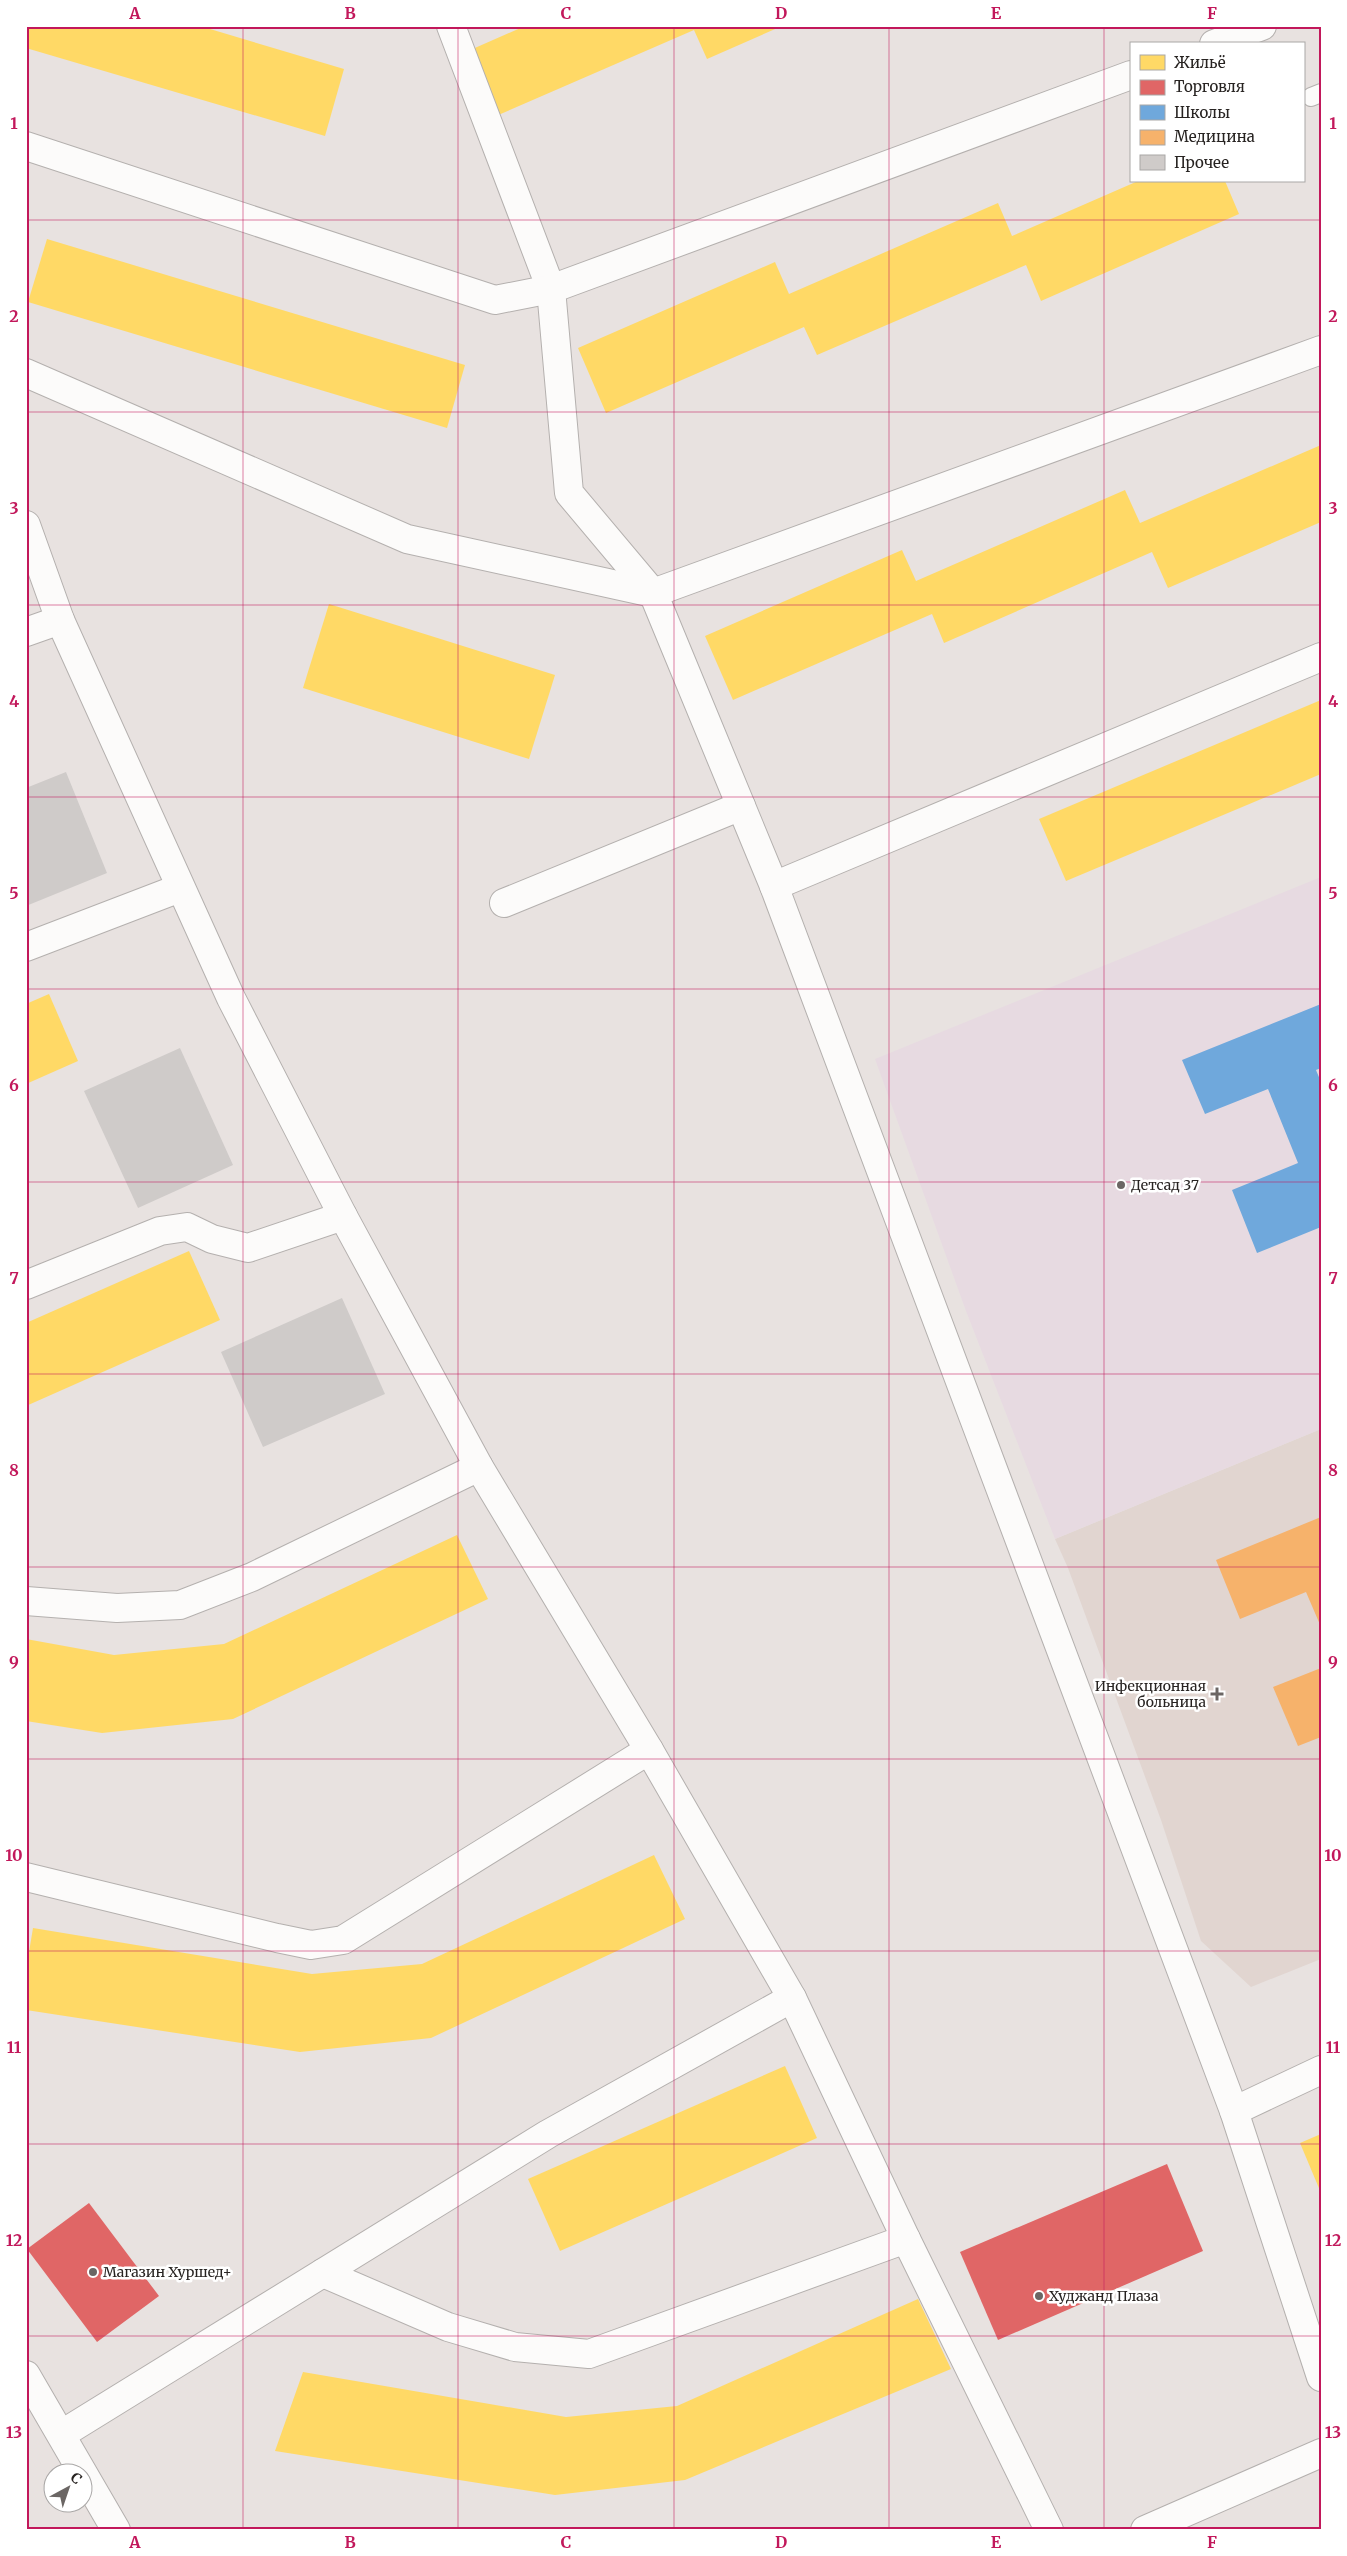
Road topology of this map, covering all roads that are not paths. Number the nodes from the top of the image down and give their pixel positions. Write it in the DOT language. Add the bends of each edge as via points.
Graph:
graph roads {
  1 [pos="451,26"];
  2 [pos="1262,26"];
  3 [pos="1219,42"];
  4 [pos="1130,75"];
  5 [pos="26,146"];
  6 [pos="551,289"];
  7 [pos="1321,350"];
  8 [pos="26,373"];
  9 [pos="26,525"];
  10 [pos="653,593"];
  11 [pos="60,620"];
  12 [pos="26,632"];
  13 [pos="1321,657"];
  14 [pos="741,806"];
  15 [pos="774,886"];
  16 [pos="180,888"];
  17 [pos="504,903"];
  18 [pos="26,947"];
  19 [pos="343,1216"];
  20 [pos="26,1285"];
  21 [pos="479,1467"];
  22 [pos="26,1601"];
  23 [pos="649,1750"];
  24 [pos="26,1877"];
  25 [pos="792,1998"];
  26 [pos="1321,2070"];
  27 [pos="1234,2111"];
  28 [pos="906,2238"];
  29 [pos="323,2273"];
  30 [pos="26,2375"];
  31 [pos="1321,2377"];
  32 [pos="62,2434"];
  33 [pos="1321,2453"];
  34 [pos="102,2504"];
  35 [pos="111,2530"];
  36 [pos="116,2530"];
  37 [pos="133,2530"];
  38 [pos="1049,2530"];
  39 [pos="1145,2530"];
  1 -- 6 [label="street"];
  2 -- 3 [label="street"];
  4 -- 6 [label="street"];
  5 -- 6 [label="street" via="495,300"];
  6 -- 10 [label="street" via="568,493"];
  7 -- 10 [label="street"];
  8 -- 10 [label="street" via="407,539"];
  9 -- 11 [label="street"];
  10 -- 14 [label="street"];
  11 -- 12 [label="street"];
  11 -- 16 [label="street"];
  13 -- 15 [label="street"];
  14 -- 15 [label="street"];
  14 -- 17 [label="street"];
  15 -- 27 [label="street"];
  16 -- 18 [label="street"];
  16 -- 19 [label="street" via="231,998"];
  19 -- 20 [label="street" via="248,1248 212,1240 187,1227 160,1231"];
  19 -- 21 [label="street"];
  21 -- 22 [label="street" via="252,1577 180,1605 117,1608"];
  21 -- 23 [label="street"];
  23 -- 24 [label="street" via="343,1940 311,1945 285,1940"];
  23 -- 25 [label="street"];
  25 -- 28 [label="street"];
  25 -- 29 [label="street" via="548,2134"];
  26 -- 27 [label="street"];
  27 -- 31 [label="street"];
  28 -- 29 [label="street" via="589,2354 515,2347 448,2327"];
  28 -- 38 [label="street"];
  29 -- 32 [label="street"];
  30 -- 32 [label="street"];
  32 -- 34 [label="street"];
  33 -- 39 [label="street"];
  34 -- 35 [label="street"];
  34 -- 36 [label="street"];
  34 -- 37 [label="street"];
}
